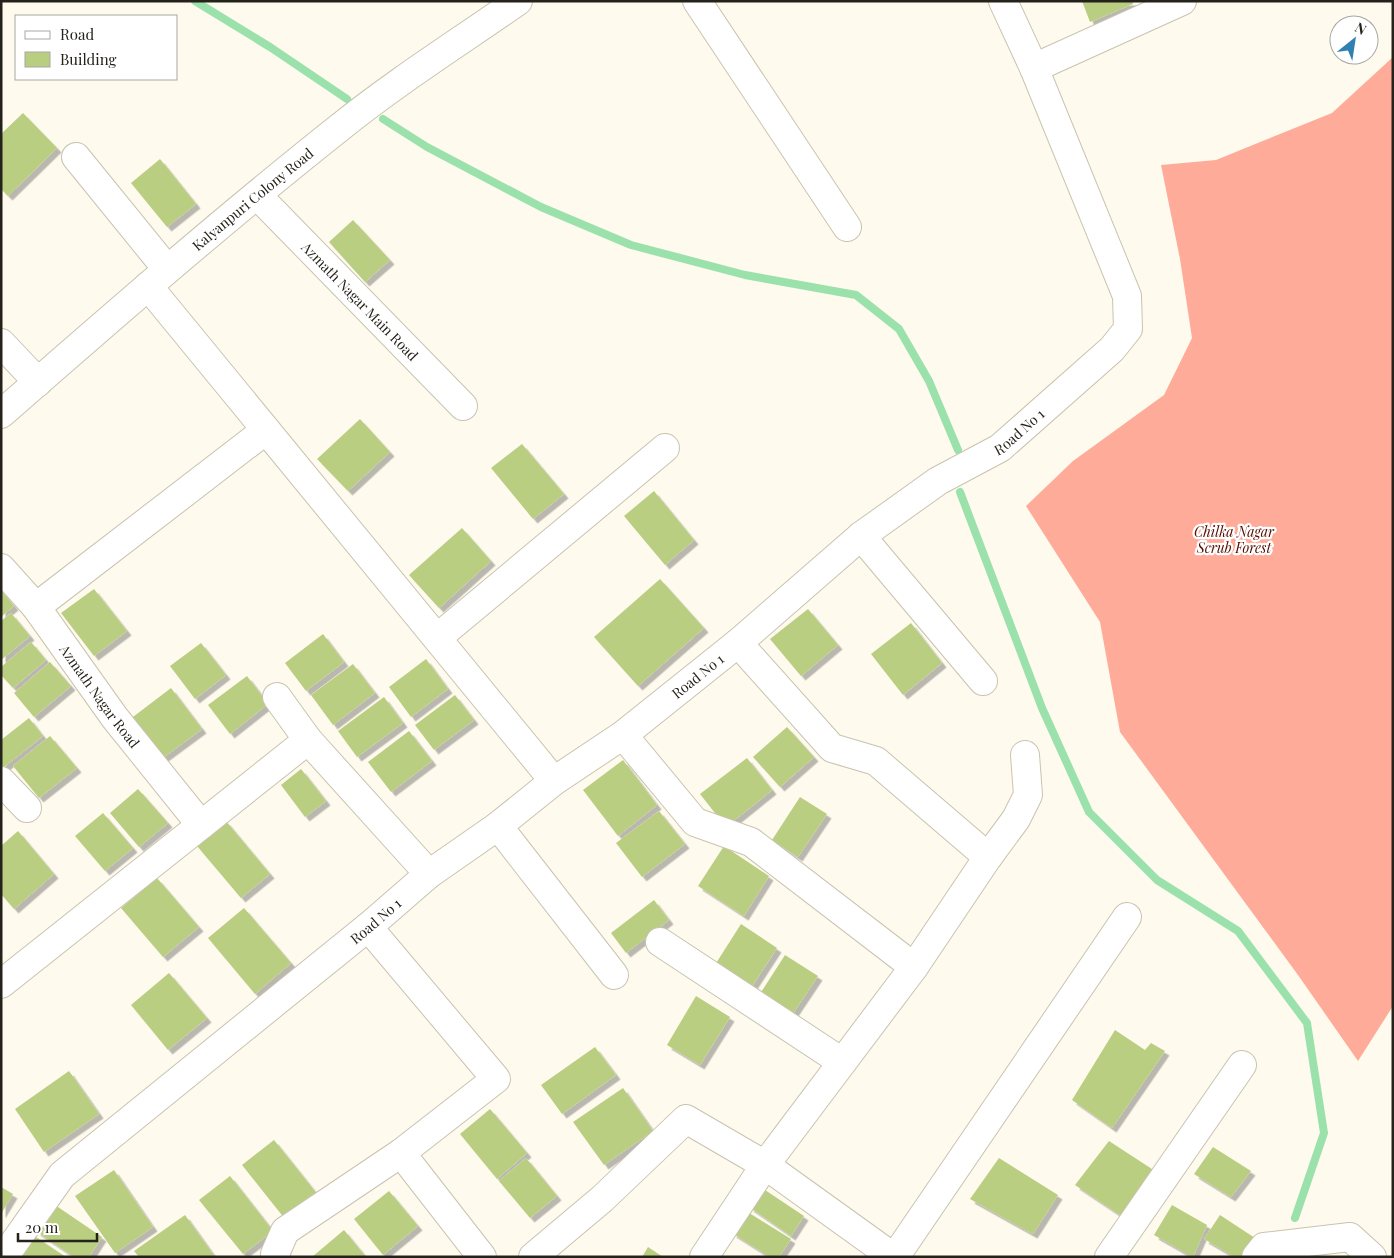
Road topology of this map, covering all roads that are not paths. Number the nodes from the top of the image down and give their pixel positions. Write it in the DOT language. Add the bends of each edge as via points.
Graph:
graph roads {
  1 [pos="518,1"];
  2 [pos="697,1"];
  3 [pos="1002,1"];
  4 [pos="1182,1"];
  5 [pos="1034,68"];
  6 [pos="76,157"];
  7 [pos="257,195"];
  8 [pos="847,228"];
  9 [pos="158,277"];
  10 [pos="1,343"];
  11 [pos="38,382"];
  12 [pos="463,406"];
  13 [pos="1,414"];
  14 [pos="266,430"];
  15 [pos="665,448"];
  16 [pos="861,536"];
  17 [pos="1,568"];
  18 [pos="36,607"];
  19 [pos="437,638"];
  20 [pos="738,643"];
  21 [pos="983,681"];
  22 [pos="277,697"];
  23 [pos="622,735"];
  24 [pos="308,740"];
  25 [pos="1025,755"];
  26 [pos="1,781"];
  27 [pos="554,781"];
  28 [pos="27,808"];
  29 [pos="201,825"];
  30 [pos="498,826"];
  31 [pos="988,857"];
  32 [pos="429,874"];
  33 [pos="1127,917"];
  34 [pos="368,927"];
  35 [pos="660,942"];
  36 [pos="914,967"];
  37 [pos="614,975"];
  38 [pos="1,984"];
  39 [pos="842,1062"];
  40 [pos="1242,1065"];
  41 [pos="401,1153"];
  42 [pos="765,1165"];
  43 [pos="1260,1252"];
  44 [pos="4,1257"];
  45 [pos="276,1257"];
  46 [pos="482,1257"];
  47 [pos="533,1257"];
  48 [pos="704,1257"];
  49 [pos="894,1257"];
  50 [pos="1109,1257"];
  51 [pos="1372,1257"];
  1 -- 7 [label="street, Kalyanpuri Colony Road" via="391,89"];
  2 -- 8 [label="street"];
  3 -- 5 [label="street, Road No 1"];
  4 -- 5 [label="street"];
  5 -- 16 [label="street, Road No 1" via="1128,296 1128,329 1112,349 1000,448 938,481"];
  6 -- 9 [label="street"];
  7 -- 9 [label="street, Kalyanpuri Colony Road"];
  7 -- 12 [label="street, Azmath Nagar Main Road"];
  9 -- 11 [label="street, Kalyanpuri Colony Road"];
  9 -- 14 [label="street"];
  10 -- 11 [label="street"];
  11 -- 13 [label="street, Kalyanpuri Colony Road"];
  14 -- 18 [label="street"];
  14 -- 19 [label="street"];
  15 -- 19 [label="street"];
  16 -- 20 [label="street, Road No 1"];
  16 -- 21 [label="street"];
  17 -- 18 [label="street, Azmath Nagar Road"];
  18 -- 29 [label="street, Azmath Nagar Road" via="116,718"];
  19 -- 27 [label="street"];
  20 -- 23 [label="street, Road No 1"];
  20 -- 31 [label="street" via="832,748 876,761"];
  22 -- 24 [label="street"];
  23 -- 27 [label="street, Road No 1"];
  23 -- 36 [label="street" via="695,822 751,842"];
  24 -- 29 [label="street"];
  24 -- 32 [label="street"];
  25 -- 31 [label="street" via="1028,794 1016,819"];
  26 -- 28 [label="street"];
  27 -- 30 [label="street, Road No 1"];
  29 -- 38 [label="street"];
  30 -- 32 [label="street, Road No 1"];
  30 -- 37 [label="street"];
  31 -- 36 [label="street"];
  32 -- 34 [label="street, Road No 1"];
  33 -- 49 [label="street"];
  34 -- 41 [label="street" via="496,1079"];
  34 -- 44 [label="street, Road No 1" via="62,1175"];
  35 -- 39 [label="street"];
  36 -- 39 [label="street"];
  39 -- 42 [label="street"];
  40 -- 50 [label="street"];
  41 -- 45 [label="street" via="285,1231"];
  41 -- 46 [label="street"];
  42 -- 47 [label="street" via="686,1119 602,1199"];
  42 -- 48 [label="street"];
  42 -- 49 [label="street"];
  43 -- 51 [label="street" via="1350,1237"];
}
